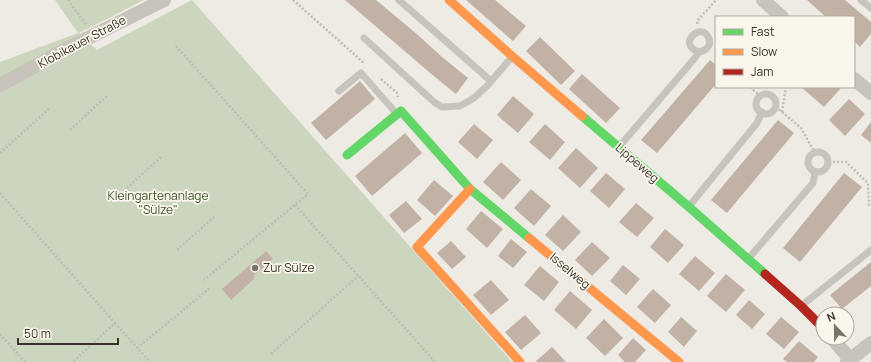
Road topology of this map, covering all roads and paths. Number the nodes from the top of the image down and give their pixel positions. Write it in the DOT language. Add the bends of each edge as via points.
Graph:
graph roads {
  1 [pos="68,0"];
  2 [pos="164,0"];
  3 [pos="293,0"];
  4 [pos="398,0"];
  5 [pos="449,0"];
  6 [pos="716,0"];
  7 [pos="763,0"];
  8 [pos="862,0"];
  9 [pos="871,8"];
  10 [pos="781,16"];
  11 [pos="696,32"];
  12 [pos="94,35"];
  13 [pos="364,38"];
  14 [pos="176,46"];
  15 [pos="699,52"];
  16 [pos="512,56"];
  17 [pos="368,67"];
  18 [pos="379,77"];
  19 [pos="855,80"];
  20 [pos="491,81"];
  21 [pos="0,85"];
  22 [pos="751,88"];
  23 [pos="786,88"];
  24 [pos="339,91"];
  25 [pos="871,93"];
  26 [pos="107,96"];
  27 [pos="760,96"];
  28 [pos="776,107"];
  29 [pos="50,108"];
  30 [pos="762,112"];
  31 [pos="782,112"];
  32 [pos="399,113"];
  33 [pos="70,130"];
  34 [pos="619,147"];
  35 [pos="0,153"];
  36 [pos="815,153"];
  37 [pos="347,155"];
  38 [pos="161,157"];
  39 [pos="829,162"];
  40 [pos="815,173"];
  41 [pos="470,188"];
  42 [pos="124,191"];
  43 [pos="0,193"];
  44 [pos="295,205"];
  45 [pos="689,207"];
  46 [pos="871,208"];
  47 [pos="214,217"];
  48 [pos="177,250"];
  49 [pos="871,250"];
  50 [pos="748,260"];
  51 [pos="358,276"];
  52 [pos="204,280"];
  53 [pos="211,287"];
  54 [pos="801,306"];
  55 [pos="815,320"];
  56 [pos="115,323"];
  57 [pos="0,334"];
  58 [pos="871,343"];
  59 [pos="838,346"];
  60 [pos="137,348"];
  61 [pos="271,354"];
  62 [pos="670,359"];
  63 [pos="849,361"];
  64 [pos="25,362"];
  65 [pos="73,362"];
  66 [pos="150,362"];
  67 [pos="435,362"];
  68 [pos="520,362"];
  1 -- 12 [label="path"];
  2 -- 12 [label="street, Klobikauer Straße"];
  3 -- 17 [label="path"];
  4 -- 20 [label="lane"];
  5 -- 16 [label="street, Lippeweg"];
  6 -- 11 [label="path" via="698,20"];
  7 -- 10 [label="street"];
  8 -- 9 [label="lane"];
  11 -- 15 [label="lane" via="691,36 690,43 692,48"];
  11 -- 15 [label="lane" via="705,33 710,41 705,50"];
  12 -- 21 [label="street, Klobikauer Straße"];
  13 -- 20 [label="lane" via="442,107 460,106 474,98"];
  14 -- 44 [label="path" via="308,194"];
  15 -- 34 [label="lane"];
  16 -- 20 [label="lane"];
  16 -- 34 [label="street, Lippeweg"];
  18 -- 32 [label="path" via="397,93"];
  19 -- 25 [label="street"];
  22 -- 27 [label="path"];
  23 -- 31 [label="path"];
  24 -- 32 [label="lane" via="361,73"];
  26 -- 33 [label="path"];
  27 -- 28 [label="lane" via="771,95 776,101"];
  27 -- 30 [label="lane" via="756,105"];
  28 -- 30 [label="lane" via="772,112"];
  28 -- 31 [label="path"];
  29 -- 35 [label="path"];
  30 -- 45 [label="lane" via="757,123"];
  31 -- 36 [label="path" via="801,128"];
  32 -- 37 [label="street"];
  32 -- 41 [label="street, Isselweg"];
  34 -- 45 [label="street, Lippeweg"];
  36 -- 39 [label="lane" via="824,153"];
  36 -- 40 [label="lane" via="809,157 808,164 810,170"];
  38 -- 42 [label="path"];
  39 -- 40 [label="lane" via="824,171"];
  39 -- 46 [label="path" via="846,162 868,183"];
  40 -- 50 [label="lane" via="813,183"];
  41 -- 62 [label="street, Isselweg"];
  41 -- 68 [label="street" via="417,247"];
  43 -- 56 [label="path"];
  44 -- 51 [label="path"];
  44 -- 52 [label="path"];
  45 -- 50 [label="street, Lippeweg"];
  47 -- 48 [label="path"];
  49 -- 54 [label="lane"];
  50 -- 54 [label="street, Lippeweg"];
  51 -- 61 [label="path"];
  51 -- 67 [label="path"];
  53 -- 60 [label="path"];
  54 -- 55 [label="street, Lippeweg"];
  56 -- 60 [label="path"];
  56 -- 65 [label="path"];
  57 -- 64 [label="path"];
  58 -- 63 [label="street"];
  59 -- 63 [label="street"];
  60 -- 66 [label="path"];
}
